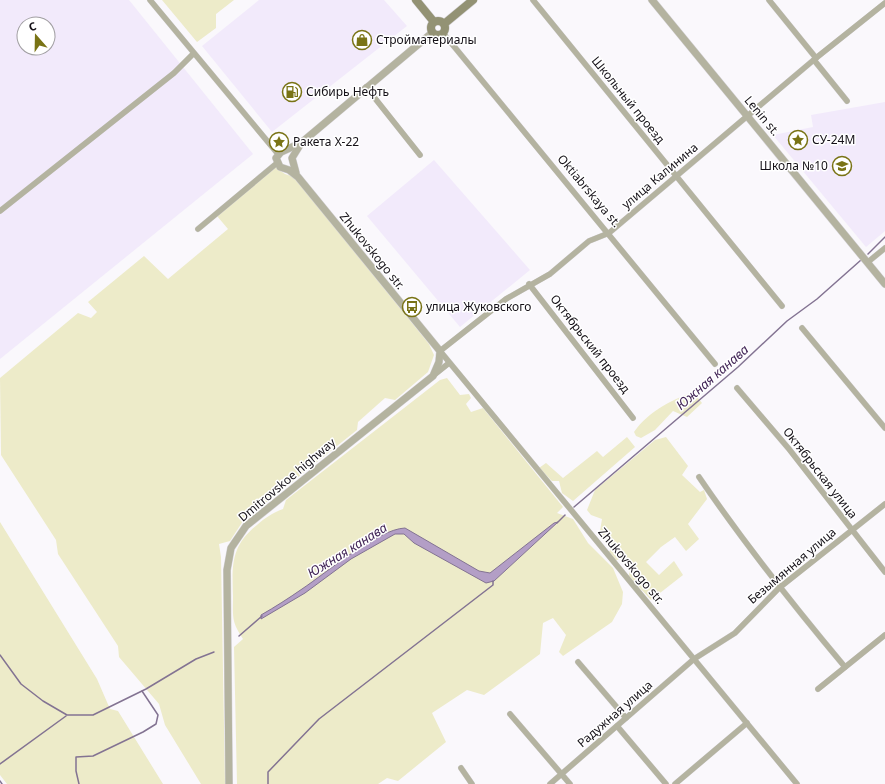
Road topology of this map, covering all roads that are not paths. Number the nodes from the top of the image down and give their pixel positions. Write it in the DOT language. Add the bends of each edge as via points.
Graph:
graph roads {
  1 [pos="150,0"];
  2 [pos="416,0"];
  3 [pos="472,0"];
  4 [pos="533,0"];
  5 [pos="652,0"];
  6 [pos="769,0"];
  7 [pos="885,3"];
  8 [pos="434,22"];
  9 [pos="444,24"];
  10 [pos="433,32"];
  11 [pos="443,33"];
  12 [pos="194,54"];
  13 [pos="815,59"];
  14 [pos="366,87"];
  15 [pos="847,101"];
  16 [pos="748,116"];
  17 [pos="301,143"];
  18 [pos="281,153"];
  19 [pos="420,155"];
  20 [pos="292,160"];
  21 [pos="277,163"];
  22 [pos="285,168"];
  23 [pos="677,176"];
  24 [pos="298,177"];
  25 [pos="0,211"];
  26 [pos="198,229"];
  27 [pos="609,233"];
  28 [pos="885,248"];
  29 [pos="868,262"];
  30 [pos="529,284"];
  31 [pos="885,284"];
  32 [pos="782,306"];
  33 [pos="802,328"];
  34 [pos="440,351"];
  35 [pos="449,363"];
  36 [pos="715,364"];
  37 [pos="433,376"];
  38 [pos="737,388"];
  39 [pos="633,418"];
  40 [pos="885,428"];
  41 [pos="699,477"];
  42 [pos="885,504"];
  43 [pos="851,531"];
  44 [pos="885,572"];
  45 [pos="779,588"];
  46 [pos="885,635"];
  47 [pos="694,660"];
  48 [pos="578,662"];
  49 [pos="844,667"];
  50 [pos="818,689"];
  51 [pos="510,714"];
  52 [pos="626,718"];
  53 [pos="747,723"];
  54 [pos="617,726"];
  55 [pos="461,768"];
  56 [pos="562,774"];
  57 [pos="229,784"];
  58 [pos="472,784"];
  59 [pos="550,784"];
  60 [pos="570,784"];
  61 [pos="666,784"];
  62 [pos="675,784"];
  63 [pos="796,784"];
  1 -- 12 [label="street"];
  2 -- 8 [label="main road"];
  3 -- 9 [label="main road"];
  4 -- 23 [label="street, Школьный проезд"];
  5 -- 16 [label="street, Lenin st."];
  6 -- 13 [label="street"];
  7 -- 13 [label="street, улица Калинина"];
  8 -- 9 [label="main road" via="439,20"];
  8 -- 10 [label="main road" via="431,27"];
  9 -- 11 [label="main road"];
  10 -- 11 [label="main road" via="438,35"];
  10 -- 14 [label="street"];
  11 -- 27 [label="street, Oktiabrskaya st."];
  12 -- 18 [label="street"];
  12 -- 25 [label="street"];
  13 -- 15 [label="street"];
  13 -- 16 [label="street, улица Калинина"];
  14 -- 17 [label="street"];
  14 -- 19 [label="street"];
  16 -- 23 [label="street, улица Калинина"];
  16 -- 29 [label="street, Lenin st."];
  17 -- 18 [label="street"];
  17 -- 20 [label="street"];
  18 -- 20 [label="street" via="290,154"];
  18 -- 21 [label="street" via="276,158"];
  20 -- 22 [label="street"];
  20 -- 24 [label="street"];
  21 -- 22 [label="street"];
  21 -- 26 [label="street"];
  22 -- 24 [label="street, Zhukovskogo str."];
  23 -- 27 [label="street, улица Калинина"];
  23 -- 32 [label="street, Школьный проезд"];
  24 -- 34 [label="street, Zhukovskogo str."];
  27 -- 30 [label="street, улица Калинина" via="589,241 550,274"];
  27 -- 36 [label="street, Oktiabrskaya st."];
  28 -- 29 [label="street"];
  29 -- 31 [label="street, Lenin st."];
  30 -- 34 [label="street, улица Калинина"];
  30 -- 39 [label="street, Октябрьский проезд"];
  33 -- 40 [label="street"];
  34 -- 35 [label="street"];
  34 -- 37 [label="street" via="439,362"];
  35 -- 37 [label="street"];
  35 -- 47 [label="street, Zhukovskogo str."];
  37 -- 57 [label="street, Dmitrovskoe highway" via="246,526 231,548 227,570"];
  38 -- 43 [label="street, Октябрьская улица" via="789,449"];
  41 -- 45 [label="street"];
  42 -- 43 [label="street, Безымянная улица"];
  43 -- 44 [label="street, Октябрьская улица"];
  43 -- 45 [label="street, Безымянная улица"];
  45 -- 47 [label="street, Безымянная улица" via="735,633"];
  45 -- 49 [label="street"];
  46 -- 49 [label="street"];
  47 -- 52 [label="street, Радужная улица"];
  47 -- 53 [label="street, Zhukovskogo str."];
  48 -- 52 [label="street"];
  49 -- 50 [label="street"];
  51 -- 56 [label="street"];
  52 -- 54 [label="street, Радужная улица"];
  53 -- 62 [label="street"];
  53 -- 63 [label="street, Zhukovskogo str."];
  54 -- 56 [label="street, Радужная улица"];
  54 -- 61 [label="street"];
  55 -- 58 [label="street"];
  56 -- 59 [label="street, Радужная улица"];
  56 -- 60 [label="street"];
}
